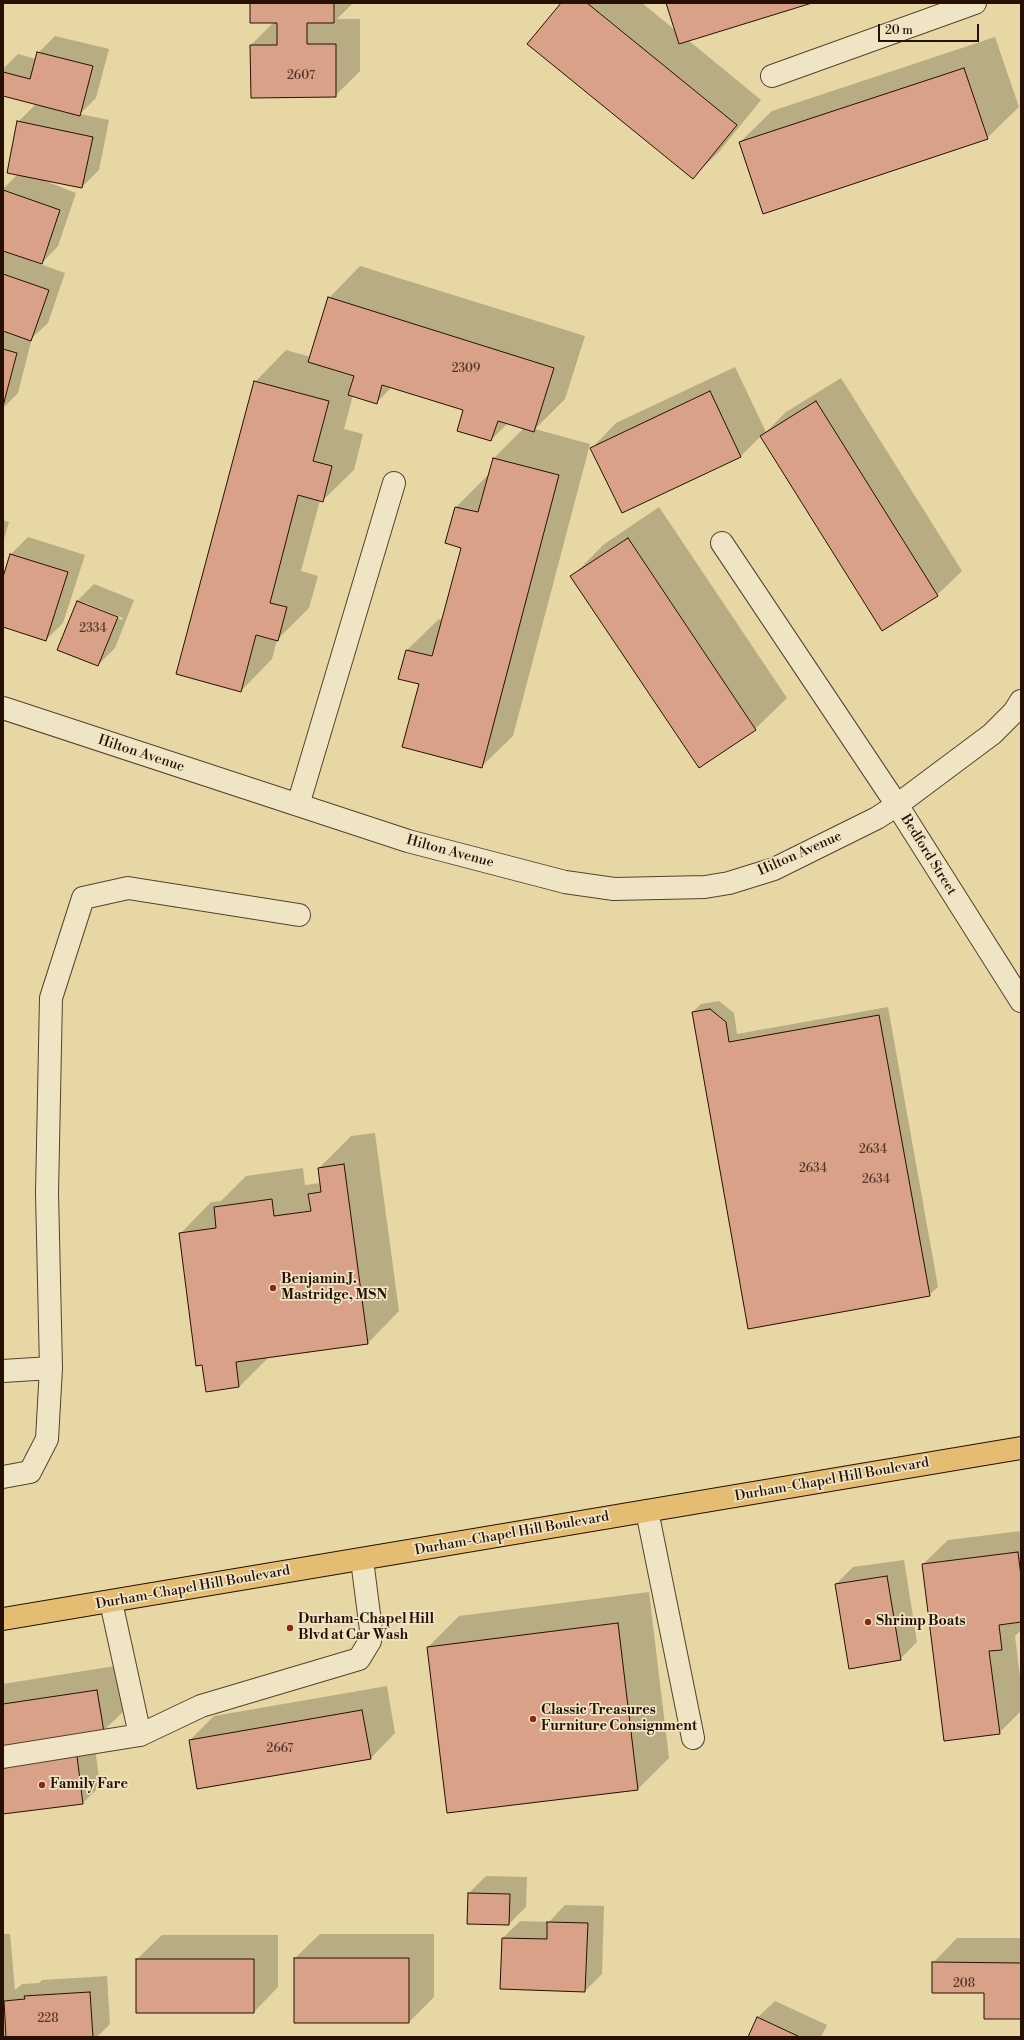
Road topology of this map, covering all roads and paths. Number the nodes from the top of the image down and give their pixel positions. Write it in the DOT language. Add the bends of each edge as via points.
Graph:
graph roads {
  1 [pos="975,3"];
  2 [pos="772,76"];
  3 [pos="394,483"];
  4 [pos="722,543"];
  5 [pos="1021,701"];
  6 [pos="3,708"];
  7 [pos="298,805"];
  8 [pos="897,805"];
  9 [pos="299,915"];
  10 [pos="1021,1001"];
  11 [pos="51,1368"];
  12 [pos="3,1371"];
  13 [pos="1021,1448"];
  14 [pos="3,1477"];
  15 [pos="647,1511"];
  16 [pos="362,1560"];
  17 [pos="111,1602"];
  18 [pos="3,1619"];
  19 [pos="140,1734"];
  20 [pos="693,1738"];
  21 [pos="3,1757"];
  1 -- 2 [label="street"];
  3 -- 7 [label="street"];
  4 -- 8 [label="street"];
  5 -- 8 [label="street, Bedford Street" via="1014,712 992,734"];
  6 -- 7 [label="street, Hilton Avenue"];
  7 -- 8 [label="street, Hilton Avenue" via="408,841 565,882 614,889 705,887 729,883 774,869 877,818"];
  8 -- 10 [label="street, Bedford Street"];
  9 -- 11 [label="street" via="128,888 83,898 51,998 47,1193"];
  11 -- 12 [label="street"];
  11 -- 14 [label="street" via="47,1439 30,1472"];
  13 -- 15 [label="main road, Durham-Chapel Hill Boulevard"];
  15 -- 16 [label="main road, Durham-Chapel Hill Boulevard"];
  15 -- 20 [label="street"];
  16 -- 17 [label="main road, Durham-Chapel Hill Boulevard"];
  16 -- 19 [label="street" via="371,1630 370,1641 359,1659 201,1706"];
  17 -- 18 [label="main road, Durham-Chapel Hill Boulevard"];
  17 -- 19 [label="street"];
  19 -- 21 [label="street"];
}
